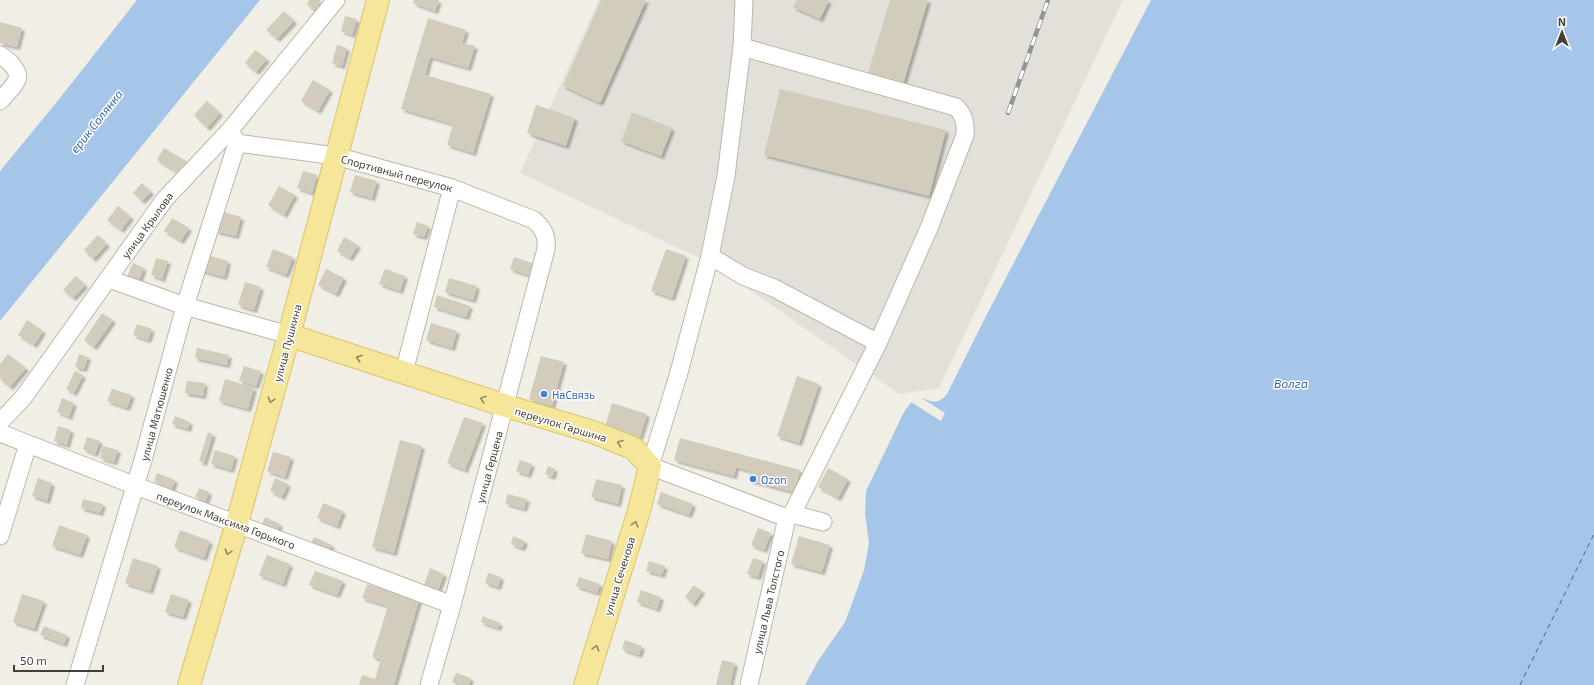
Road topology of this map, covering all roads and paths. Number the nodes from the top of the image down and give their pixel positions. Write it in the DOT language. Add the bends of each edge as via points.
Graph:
graph roads {
  1 [pos="336,0"];
  2 [pos="378,0"];
  3 [pos="744,0"];
  4 [pos="742,47"];
  5 [pos="0,55"];
  6 [pos="0,101"];
  7 [pos="234,136"];
  8 [pos="336,156"];
  9 [pos="452,188"];
  10 [pos="546,249"];
  11 [pos="710,256"];
  12 [pos="109,279"];
  13 [pos="184,306"];
  14 [pos="289,335"];
  15 [pos="878,343"];
  16 [pos="404,372"];
  17 [pos="506,406"];
  18 [pos="0,422"];
  19 [pos="0,433"];
  20 [pos="28,444"];
  21 [pos="650,466"];
  22 [pos="136,486"];
  23 [pos="789,516"];
  24 [pos="823,522"];
  25 [pos="237,523"];
  26 [pos="0,536"];
  27 [pos="452,605"];
  28 [pos="433,684"];
  29 [pos="75,685"];
  30 [pos="189,685"];
  31 [pos="585,685"];
  32 [pos="749,685"];
  1 -- 7 [label="street, улица Крылова"];
  2 -- 8 [label="main road, улица Пушкина"];
  3 -- 4 [label="street"];
  4 -- 11 [label="street" via="726,176"];
  4 -- 15 [label="street, улица Льва Толстого" via="956,107 964,119 965,135 929,228"];
  5 -- 6 [label="street" via="8,59 17,74 17,80"];
  7 -- 8 [label="street, Спортивный переулок"];
  7 -- 12 [label="street, улица Крылова" via="165,199"];
  7 -- 13 [label="street, улица Матюшенко"];
  8 -- 9 [label="street, Спортивный переулок"];
  8 -- 14 [label="main road, улица Пушкина"];
  9 -- 10 [label="street, Спортивный переулок" via="534,220 545,233"];
  9 -- 16 [label="street"];
  10 -- 17 [label="street, улица Герцена"];
  11 -- 15 [label="street" via="743,276 774,288"];
  11 -- 21 [label="street" via="678,376"];
  12 -- 13 [label="street"];
  12 -- 18 [label="street, улица Крылова" via="23,398"];
  13 -- 14 [label="street"];
  13 -- 22 [label="street, улица Матюшенко"];
  16 -- 14 [label="main road, переулок Гаршина, one-way"];
  14 -- 25 [label="main road, улица Пушкина, one-way"];
  15 -- 23 [label="street, улица Льва Толстого"];
  17 -- 16 [label="main road, переулок Гаршина, one-way"];
  21 -- 17 [label="main road, переулок Гаршина, one-way" via="633,448 593,432"];
  17 -- 27 [label="street, улица Герцена"];
  19 -- 20 [label="street, переулок Максима Горького"];
  20 -- 22 [label="street, переулок Максима Горького"];
  20 -- 26 [label="street"];
  21 -- 23 [label="street, переулок Гаршина"];
  31 -- 21 [label="main road, улица Сеченова, one-way" via="639,511"];
  22 -- 25 [label="street, переулок Максима Горького"];
  22 -- 29 [label="street, улица Матюшенко"];
  23 -- 24 [label="street, переулок Гаршина"];
  23 -- 32 [label="street, улица Льва Толстого"];
  25 -- 27 [label="street, переулок Максима Горького"];
  25 -- 30 [label="main road, улица Пушкина, one-way"];
  27 -- 28 [label="street, улица Герцена"];
}
